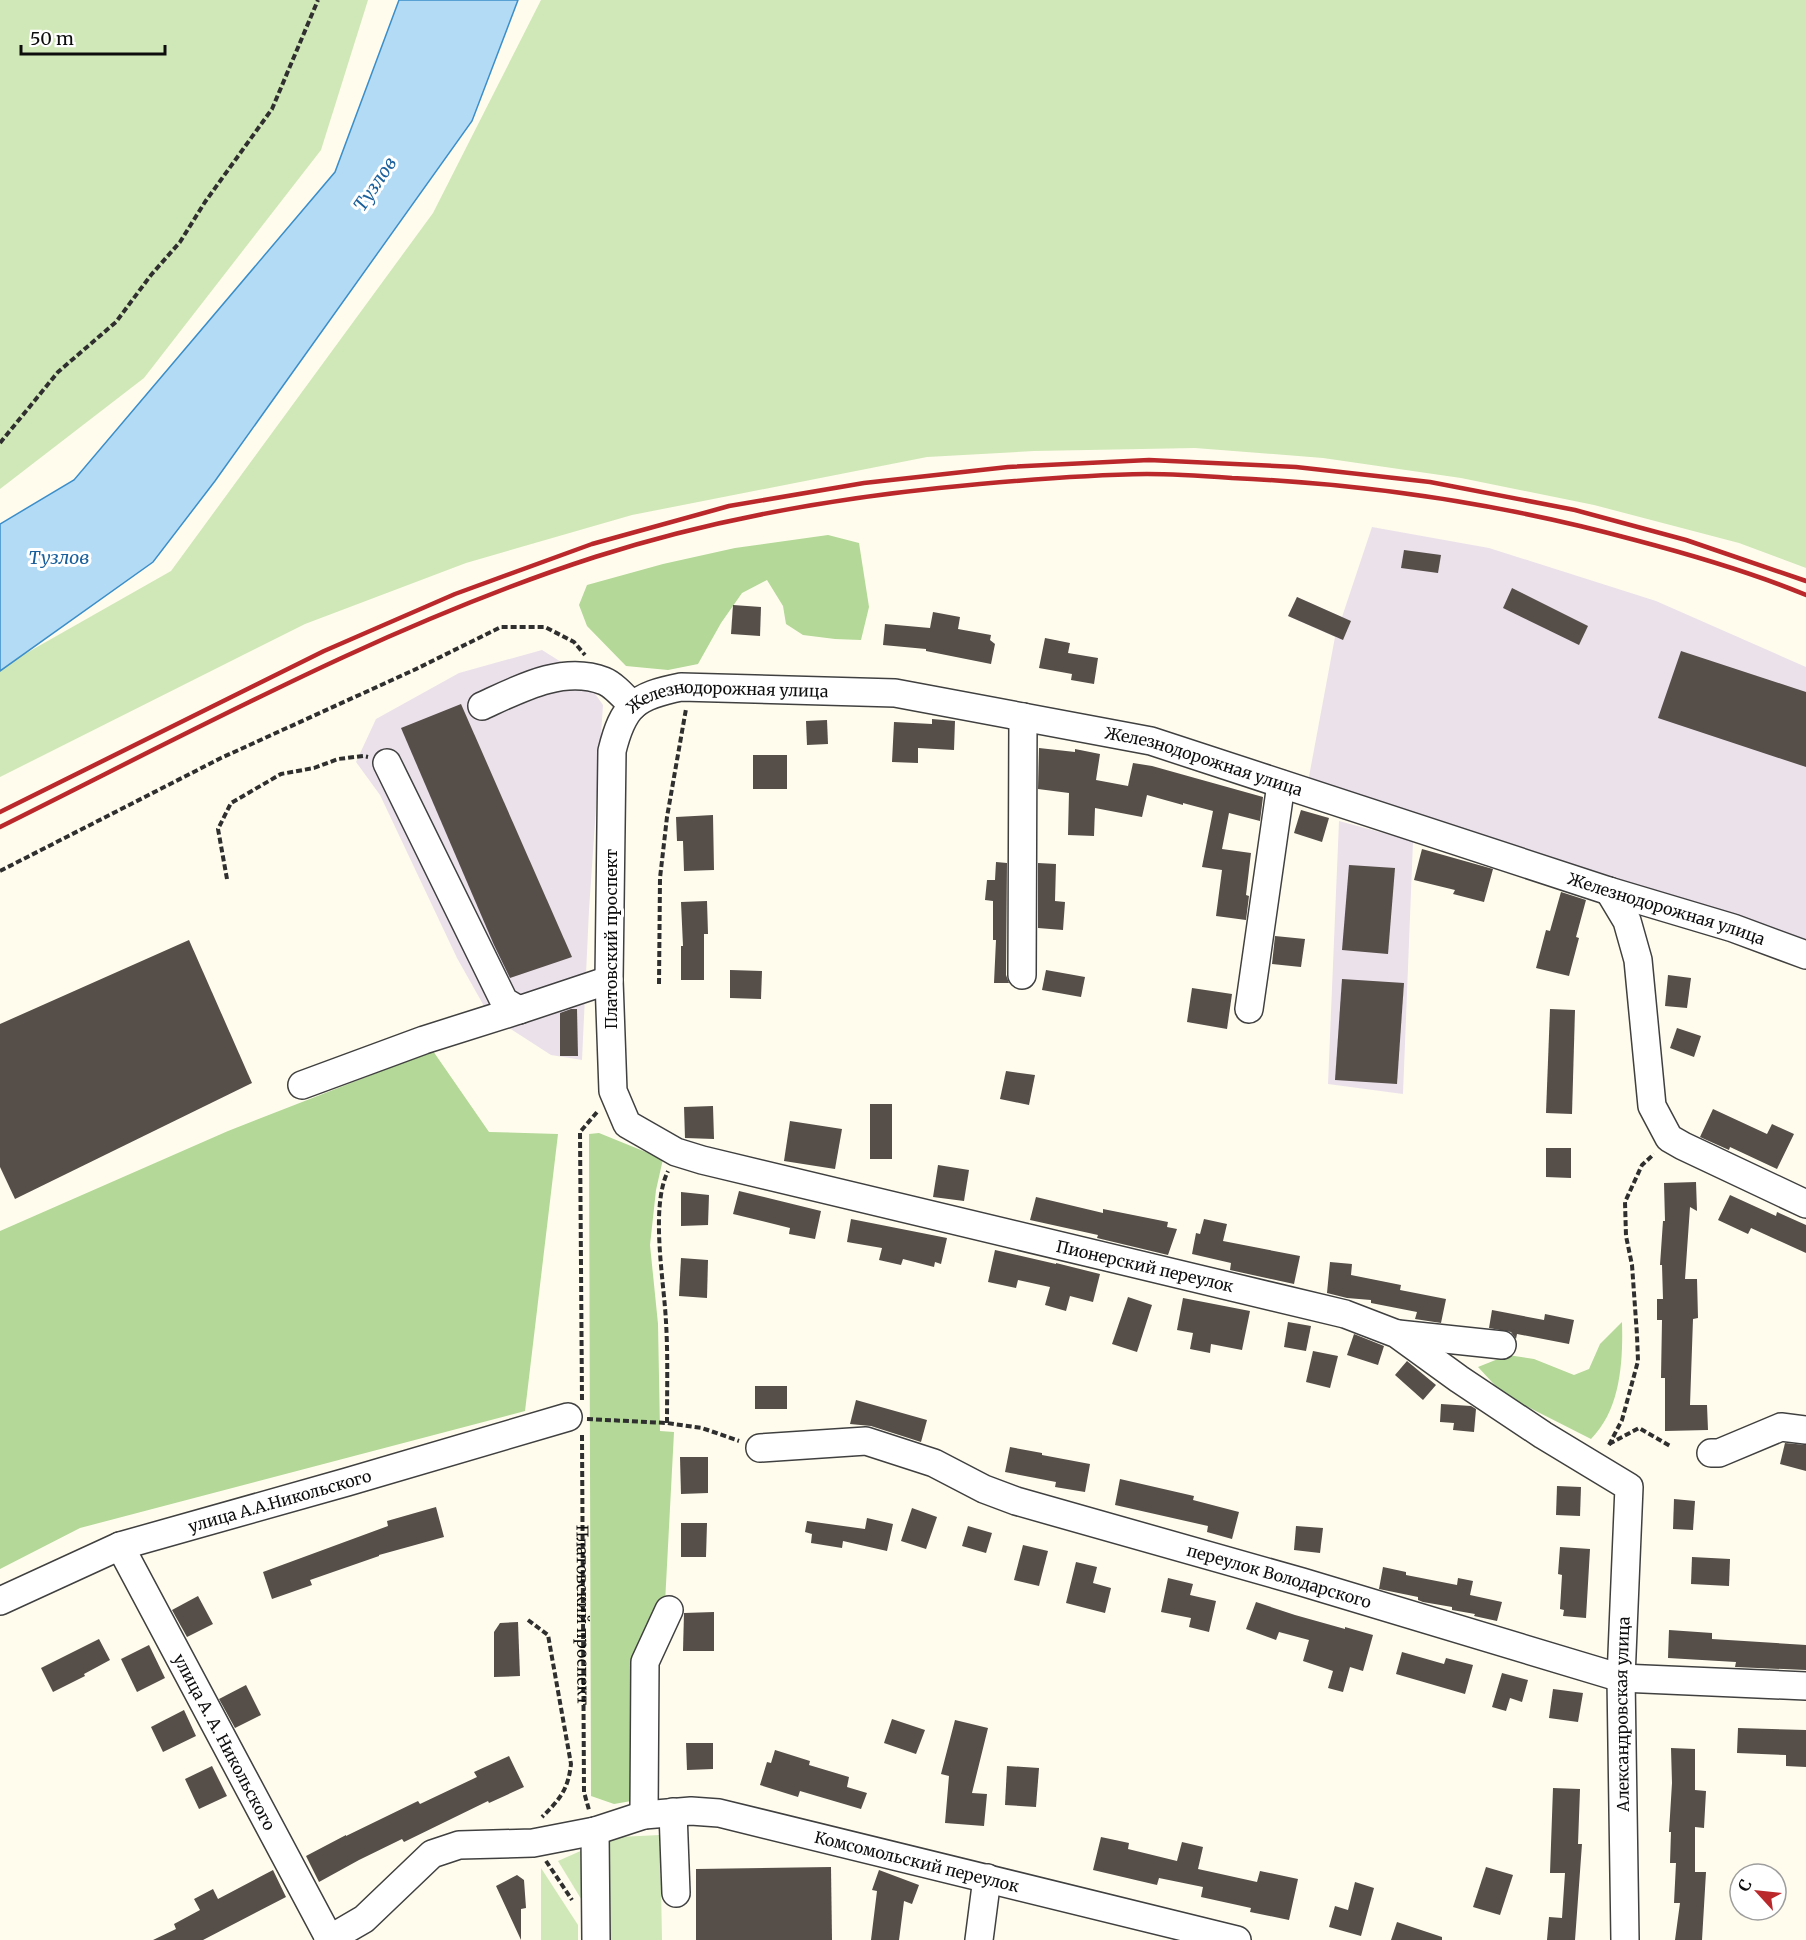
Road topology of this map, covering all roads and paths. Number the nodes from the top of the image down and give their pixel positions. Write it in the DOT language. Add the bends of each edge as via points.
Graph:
graph roads {
  1 [pos="318,0"];
  2 [pos="0,443"];
  3 [pos="606,681"];
  4 [pos="691,687"];
  5 [pos="482,706"];
  6 [pos="633,706"];
  7 [pos="1023,717"];
  8 [pos="612,751"];
  9 [pos="387,763"];
  10 [pos="1281,784"];
  11 [pos="0,871"];
  12 [pos="227,879"];
  13 [pos="1608,891"];
  14 [pos="1806,955"];
  15 [pos="1022,975"];
  16 [pos="609,980"];
  17 [pos="659,984"];
  18 [pos="1248,1009"];
  19 [pos="519,1010"];
  20 [pos="302,1085"];
  21 [pos="627,1124"];
  22 [pos="580,1132"];
  23 [pos="1679,1144"];
  24 [pos="676,1152"];
  25 [pos="1806,1204"];
  26 [pos="1397,1334"];
  27 [pos="1502,1345"];
  28 [pos="582,1394"];
  29 [pos="667,1424"];
  30 [pos="575,1427"];
  31 [pos="1806,1430"];
  32 [pos="1670,1446"];
  33 [pos="760,1448"];
  34 [pos="1711,1453"];
  35 [pos="1629,1487"];
  36 [pos="120,1546"];
  37 [pos="0,1601"];
  38 [pos="669,1610"];
  39 [pos="528,1620"];
  40 [pos="1621,1678"];
  41 [pos="1806,1686"];
  42 [pos="584,1792"];
  43 [pos="673,1812"];
  44 [pos="644,1815"];
  45 [pos="536,1832"];
  46 [pos="595,1832"];
  47 [pos="987,1878"];
  48 [pos="676,1893"];
  49 [pos="596,1937"];
  50 [pos="328,1939"];
  51 [pos="979,1940"];
  52 [pos="1235,1940"];
  53 [pos="1625,1940"];
  1 -- 2 [label="path" via="272,109 180,242 116,322 58,372"];
  3 -- 5 [label="street" via="563,677 531,684"];
  3 -- 6 [label="street"];
  3 -- 11 [label="path" via="574,642 545,627 501,627 221,758"];
  4 -- 6 [label="street, Железнодорожная улица" via="653,693"];
  4 -- 7 [label="street, Железнодорожная улица" via="895,693"];
  4 -- 17 [label="path" via="660,878"];
  6 -- 8 [label="street, Железнодорожная улица" via="618,727"];
  7 -- 10 [label="street, Железнодорожная улица" via="1151,741"];
  7 -- 15 [label="street"];
  8 -- 16 [label="street, Платовский проспект"];
  9 -- 12 [label="path" via="363,756 338,759 281,774 231,803 218,829"];
  9 -- 19 [label="street" via="504,1000"];
  10 -- 13 [label="street, Железнодорожная улица"];
  10 -- 18 [label="street"];
  13 -- 14 [label="street, Железнодорожная улица" via="1733,928"];
  13 -- 23 [label="street" via="1627,921 1638,960 1652,1106 1669,1138"];
  16 -- 19 [label="street"];
  16 -- 21 [label="street, Платовский проспект" via="613,1091"];
  19 -- 20 [label="street"];
  21 -- 24 [label="street, Пионерский переулок"];
  22 -- 28 [label="path"];
  23 -- 25 [label="street"];
  23 -- 32 [label="path" via="1651,1155 1624,1202 1638,1360 1622,1420 1609,1445 1639,1428"];
  24 -- 26 [label="street, Пионерский переулок" via="1345,1314"];
  24 -- 29 [label="path" via="662,1182 659,1225 666,1322"];
  26 -- 27 [label="street"];
  26 -- 35 [label="street, Пионерский переулок" via="1477,1391"];
  29 -- 30 [label="path"];
  29 -- 33 [label="path" via="702,1428"];
  30 -- 36 [label="street, улица А.А.Никольского" via="347,1482"];
  30 -- 42 [label="path, Платовский проспект"];
  31 -- 34 [label="street" via="1781,1427"];
  33 -- 40 [label="street, переулок Володарского" via="866,1441 934,1463 1016,1501"];
  35 -- 40 [label="street, Александровская улица"];
  36 -- 37 [label="street, улица А.А.Никольского"];
  36 -- 50 [label="street, улица А. А. Никольского"];
  38 -- 44 [label="street" via="645,1662"];
  39 -- 45 [label="path" via="548,1635 571,1764 569,1783"];
  40 -- 41 [label="street, переулок Володарского"];
  40 -- 53 [label="street, Александровская улица"];
  43 -- 44 [label="street, Комсомольский переулок"];
  43 -- 47 [label="street, Комсомольский переулок" via="719,1813"];
  43 -- 48 [label="street"];
  44 -- 46 [label="street, Комсомольский переулок"];
  45 -- 46 [label="street, Комсомольский переулок"];
  45 -- 49 [label="path"];
  45 -- 50 [label="street, Комсомольский переулок" via="459,1845 432,1854 364,1919"];
  46 -- 49 [label="street"];
  47 -- 51 [label="street"];
  47 -- 52 [label="street, Комсомольский переулок"];
}
